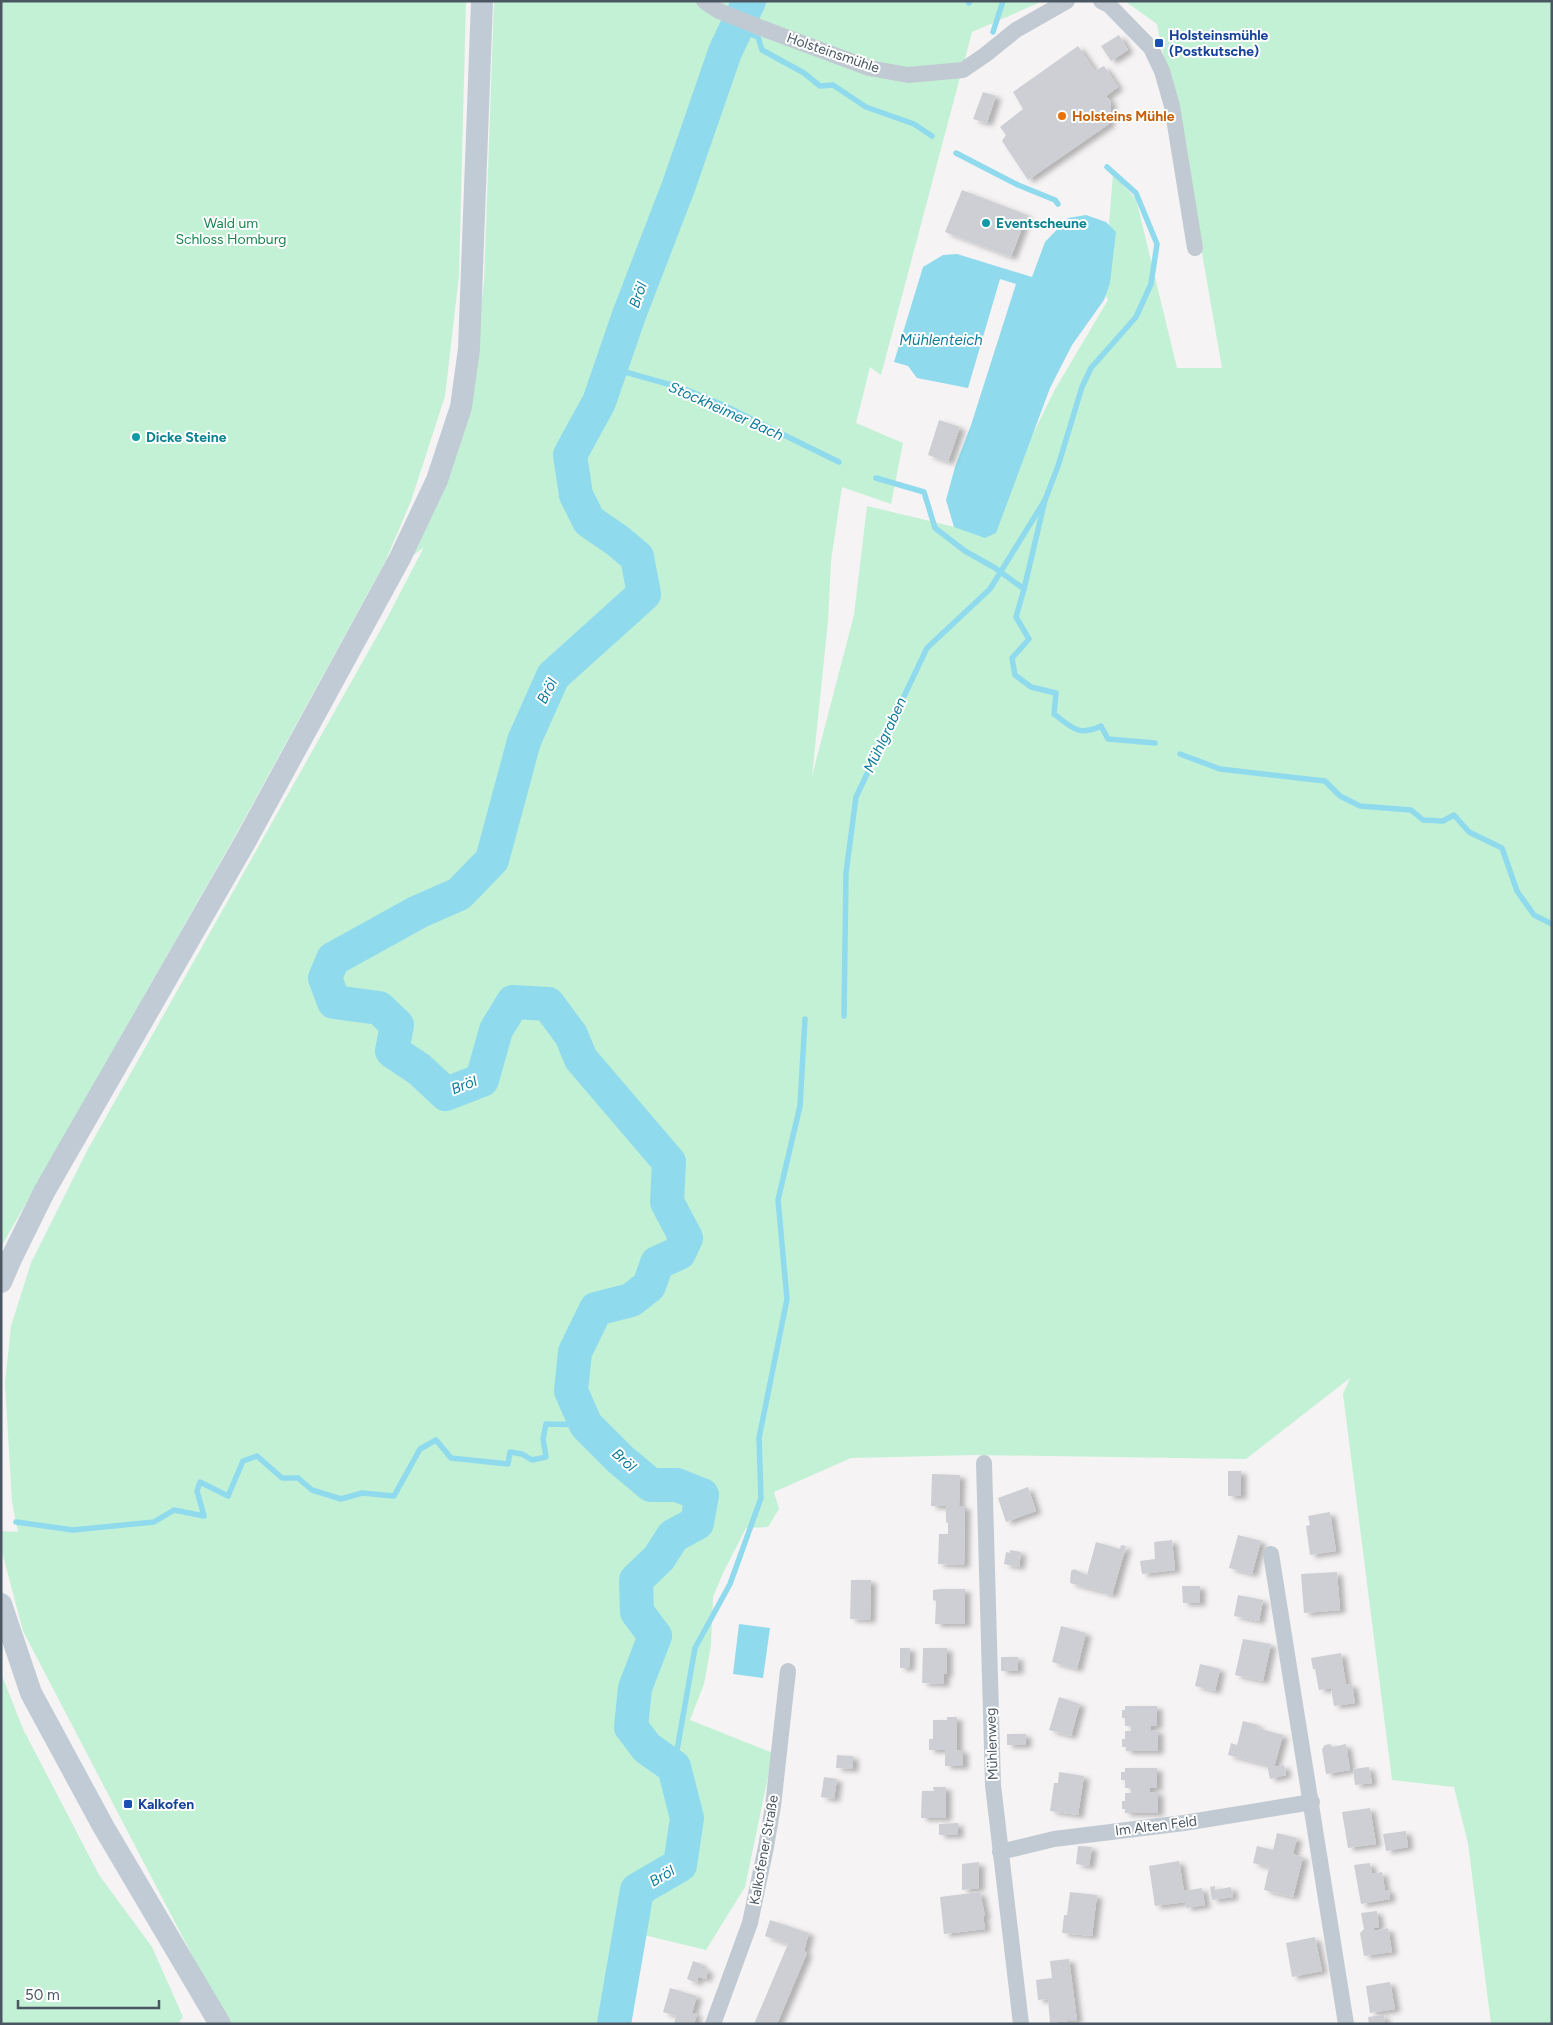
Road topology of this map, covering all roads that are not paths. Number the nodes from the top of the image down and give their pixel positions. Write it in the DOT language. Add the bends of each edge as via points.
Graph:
graph roads {
  1 [pos="482,1"];
  2 [pos="704,1"];
  3 [pos="1067,1"];
  4 [pos="1101,1"];
  5 [pos="1195,248"];
  6 [pos="1,1282"];
  7 [pos="984,1463"];
  8 [pos="1271,1554"];
  9 [pos="1,1604"];
  10 [pos="788,1671"];
  11 [pos="1312,1802"];
  12 [pos="1000,1852"];
  13 [pos="218,2023"];
  14 [pos="713,2024"];
  15 [pos="1020,2024"];
  16 [pos="1346,2024"];
  1 -- 6 [label="main road" via="469,349 461,407 437,480 400,558 250,833 44,1192"];
  2 -- 3 [label="street, Holsteinsmühle" via="759,27 870,68 908,76 964,70 1016,30"];
  4 -- 5 [label="street" via="1109,5 1151,48 1162,71 1172,106"];
  7 -- 12 [label="street, Mühlenweg" via="993,1785"];
  8 -- 11 [label="street"];
  9 -- 13 [label="main road" via="31,1693 108,1834"];
  10 -- 14 [label="street, Kalkofener Straße" via="773,1806 750,1923"];
  11 -- 12 [label="street, Im Alten Feld" via="1184,1823 1054,1839"];
  11 -- 16 [label="street"];
  12 -- 15 [label="street, Mühlenweg"];
}
